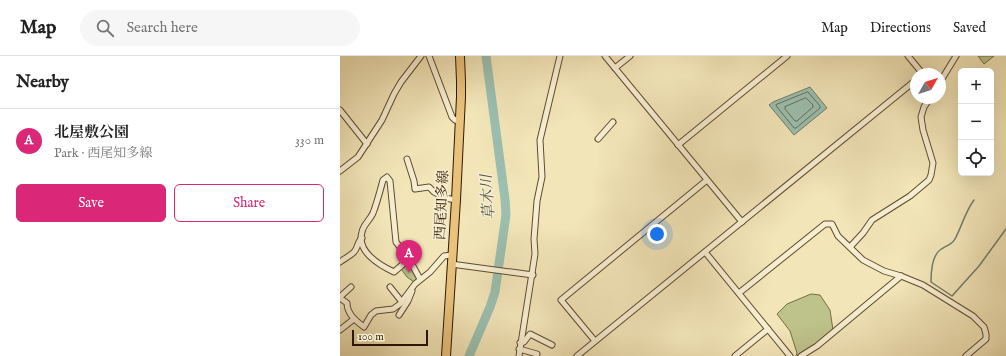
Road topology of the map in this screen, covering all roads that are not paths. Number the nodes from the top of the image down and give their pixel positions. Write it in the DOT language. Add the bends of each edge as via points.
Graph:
graph roads {
  1 [pos="421,56"];
  2 [pos="429,56"];
  3 [pos="460,56"];
  4 [pos="560,56"];
  5 [pos="605,56"];
  6 [pos="630,56"];
  7 [pos="787,56"];
  8 [pos="908,56"];
  9 [pos="956,56"];
  10 [pos="615,68"];
  11 [pos="918,68"];
  12 [pos="946,72"];
  13 [pos="910,85"];
  14 [pos="926,104"];
  15 [pos="340,110"];
  16 [pos="459,121"];
  17 [pos="613,122"];
  18 [pos="598,139"];
  19 [pos="367,144"];
  20 [pos="678,145"];
  21 [pos="407,158"];
  22 [pos="340,171"];
  23 [pos="707,180"];
  24 [pos="456,200"];
  25 [pos="742,222"];
  26 [pos="362,238"];
  27 [pos="850,247"];
  28 [pos="705,252"];
  29 [pos="452,255"];
  30 [pos="409,259"];
  31 [pos="340,262"];
  32 [pos="451,264"];
  33 [pos="532,275"];
  34 [pos="902,276"];
  35 [pos="420,279"];
  36 [pos="351,287"];
  37 [pos="390,287"];
  38 [pos="412,288"];
  39 [pos="739,293"];
  40 [pos="340,297"];
  41 [pos="402,302"];
  42 [pos="399,315"];
  43 [pos="354,320"];
  44 [pos="768,329"];
  45 [pos="340,330"];
  46 [pos="595,341"];
  47 [pos="552,345"];
  48 [pos="520,346"];
  49 [pos="538,354"];
  50 [pos="446,356"];
  51 [pos="519,356"];
  52 [pos="577,356"];
  53 [pos="735,356"];
  54 [pos="790,356"];
  55 [pos="800,356"];
  56 [pos="966,356"];
  1 -- 19 [label="street" via="401,82"];
  2 -- 16 [label="street" via="452,117"];
  3 -- 16 [label="main road, 西尾知多線"];
  4 -- 33 [label="street" via="540,140 542,177 537,201"];
  5 -- 10 [label="street"];
  6 -- 10 [label="street"];
  7 -- 20 [label="street"];
  8 -- 11 [label="street"];
  9 -- 12 [label="street"];
  10 -- 20 [label="street"];
  13 -- 25 [label="street"];
  14 -- 27 [label="street" via="921,116 933,163 932,175 910,196 872,220"];
  15 -- 19 [label="street"];
  16 -- 24 [label="main road, 西尾知多線"];
  17 -- 18 [label="street"];
  19 -- 22 [label="street" via="358,157"];
  20 -- 23 [label="street"];
  21 -- 24 [label="street" via="415,189 429,187 445,198"];
  23 -- 25 [label="street"];
  23 -- 46 [label="street" via="561,300"];
  24 -- 29 [label="main road, 西尾知多線"];
  25 -- 28 [label="street"];
  26 -- 30 [label="street" via="362,248 365,252 383,267 394,272"];
  26 -- 30 [label="street" via="362,232 373,214 383,180 387,178 390,181 396,242"];
  26 -- 31 [label="street" via="354,252"];
  27 -- 34 [label="street" via="868,264"];
  27 -- 39 [label="street" via="838,236 832,224 825,224"];
  28 -- 39 [label="street"];
  28 -- 46 [label="street"];
  29 -- 32 [label="main road, 西尾知多線"];
  29 -- 35 [label="street" via="444,256"];
  30 -- 35 [label="street"];
  32 -- 33 [label="street"];
  32 -- 50 [label="main road, 西尾知多線"];
  33 -- 48 [label="street"];
  34 -- 55 [label="street" via="817,346"];
  34 -- 56 [label="street" via="924,285 973,316 984,327 986,339"];
  35 -- 38 [label="street"];
  36 -- 40 [label="street"];
  37 -- 41 [label="street"];
  38 -- 41 [label="street"];
  38 -- 42 [label="street"];
  39 -- 44 [label="street"];
  40 -- 43 [label="street" via="347,303"];
  41 -- 43 [label="street" via="393,309 376,311 370,315 364,327"];
  43 -- 45 [label="street"];
  44 -- 53 [label="street"];
  44 -- 54 [label="street"];
  46 -- 52 [label="street"];
  47 -- 48 [label="street" via="530,334"];
  48 -- 49 [label="street"];
  48 -- 51 [label="street"];
}
